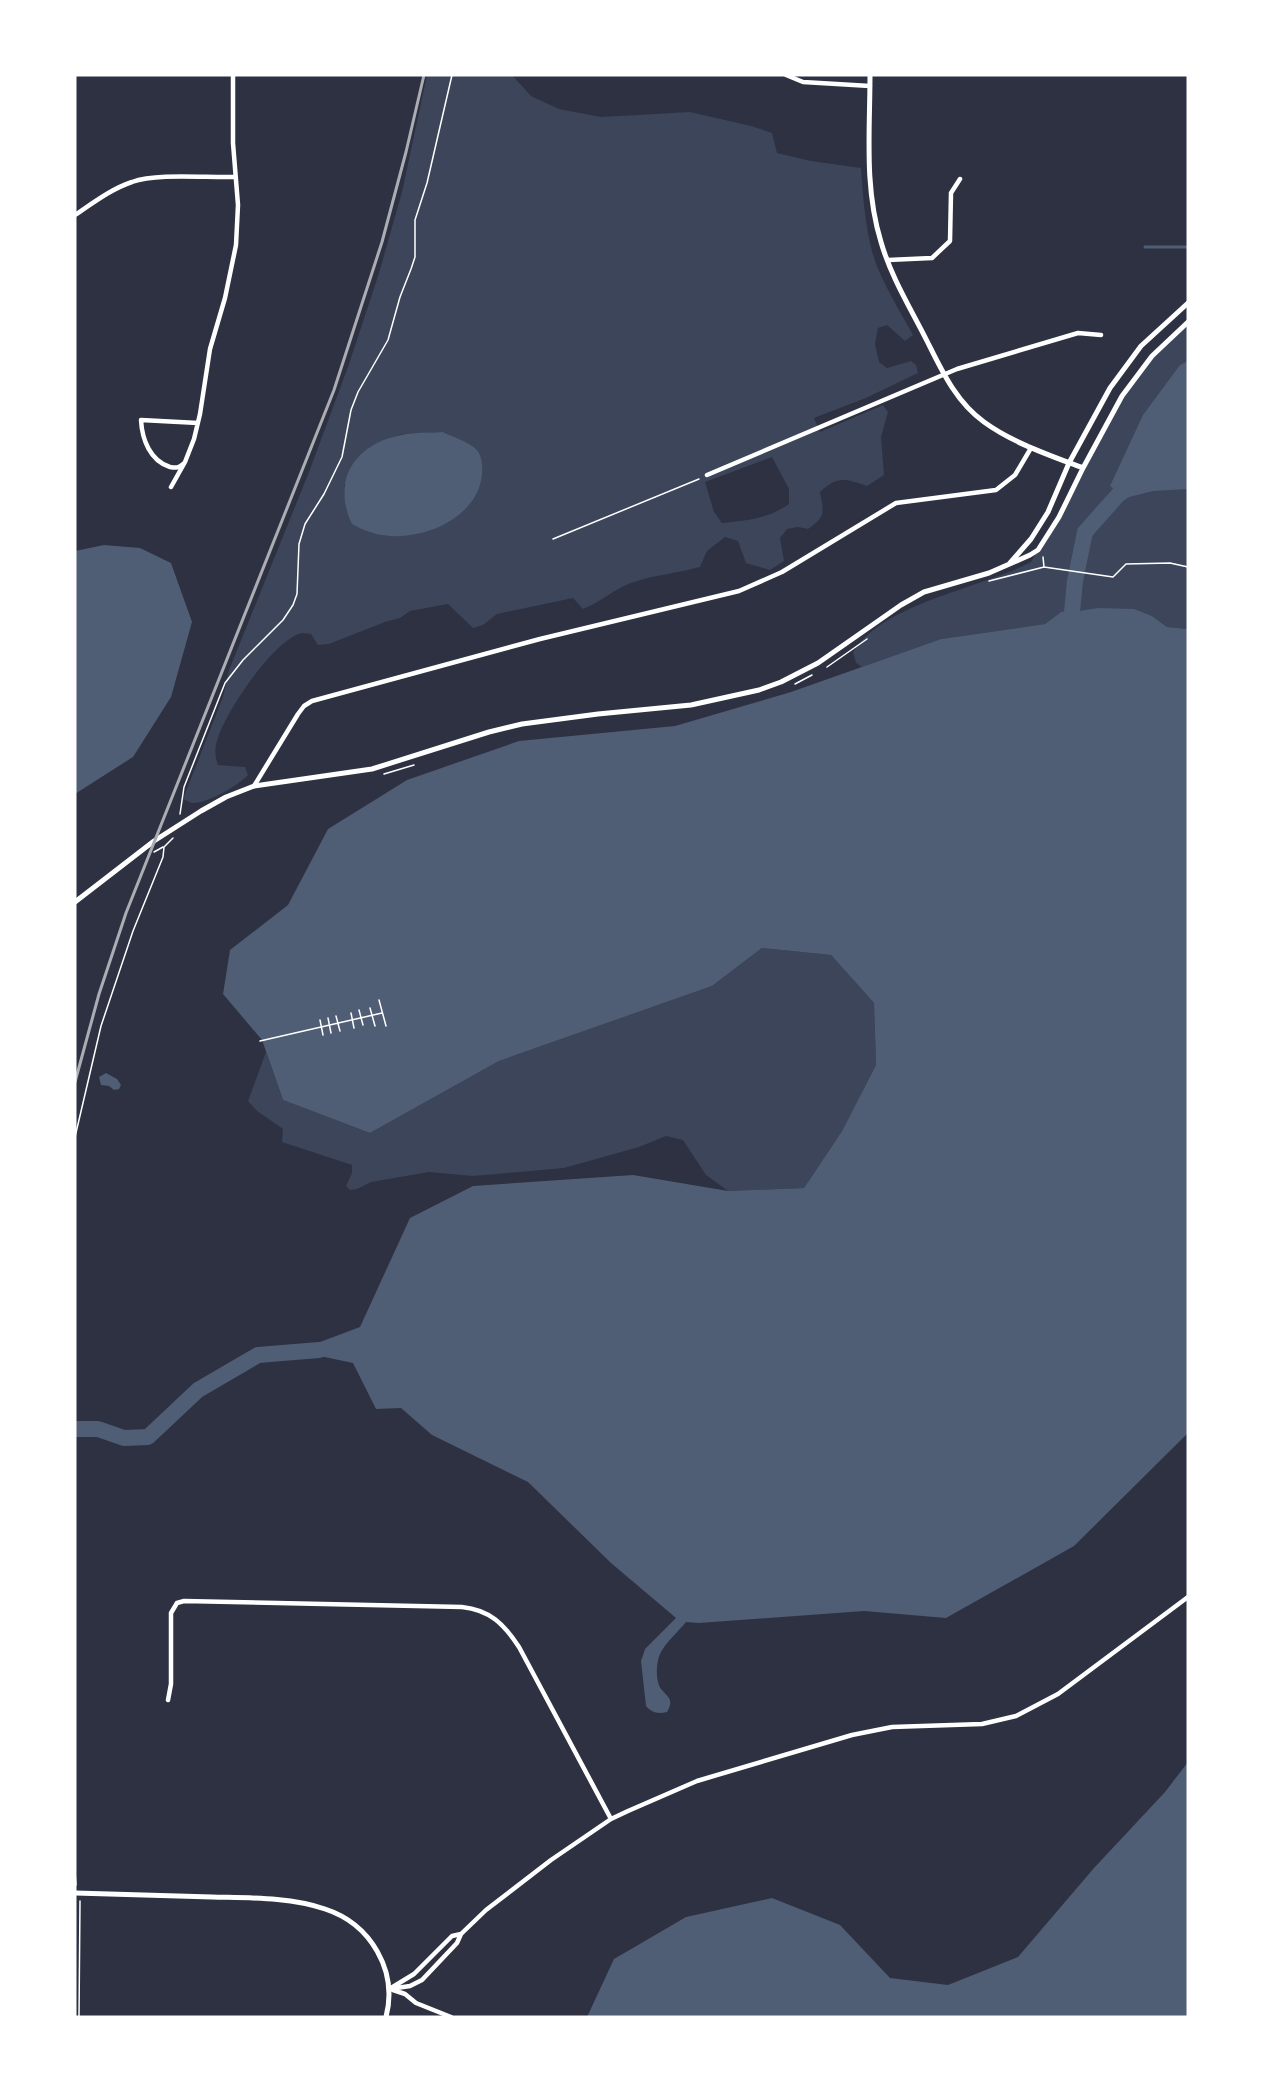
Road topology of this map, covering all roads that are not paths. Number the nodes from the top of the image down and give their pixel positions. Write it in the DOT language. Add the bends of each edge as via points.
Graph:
graph roads {
  1 [pos="233,75"];
  2 [pos="786,75"];
  3 [pos="870,75"];
  4 [pos="870,86"];
  5 [pos="235,177"];
  6 [pos="960,179"];
  7 [pos="75,215"];
  8 [pos="888,260"];
  9 [pos="1188,303"];
  10 [pos="1188,322"];
  11 [pos="1101,335"];
  12 [pos="943,376"];
  13 [pos="198,423"];
  14 [pos="1031,447"];
  15 [pos="185,462"];
  16 [pos="1069,463"];
  17 [pos="1083,468"];
  18 [pos="707,476"];
  19 [pos="171,487"];
  20 [pos="1007,567"];
  21 [pos="254,786"];
  22 [pos="75,902"];
  23 [pos="1188,1598"];
  24 [pos="168,1700"];
  25 [pos="611,1819"];
  26 [pos="77,1893"];
  27 [pos="460,1934"];
  28 [pos="390,1989"];
  29 [pos="386,2017"];
  30 [pos="451,2017"];
  1 -- 5 [label="street"];
  2 -- 4 [label="street" via="803,82"];
  3 -- 4 [label="street"];
  4 -- 8 [label="street" via="870,182 881,244"];
  5 -- 7 [label="street" via="133,181"];
  5 -- 13 [label="street" via="236,244 210,350"];
  6 -- 8 [label="street" via="951,193 950,241 932,258"];
  8 -- 12 [label="street"];
  9 -- 16 [label="street" via="1142,346 1110,388"];
  10 -- 17 [label="street" via="1152,356 1122,396"];
  11 -- 12 [label="street" via="1078,333"];
  12 -- 14 [label="street" via="963,403 984,422"];
  12 -- 18 [label="street"];
  13 -- 15 [label="street"];
  13 -- 15 [label="street" via="141,420 141,431 152,455 172,467"];
  14 -- 16 [label="street"];
  14 -- 21 [label="street" via="1015,475 996,490 896,503 782,572 739,591 540,639 312,701 298,714"];
  15 -- 19 [label="street"];
  16 -- 17 [label="street"];
  16 -- 20 [label="street" via="1048,512"];
  17 -- 20 [label="street" via="1038,550"];
  20 -- 21 [label="street" via="924,592 818,663 759,690 690,705 522,724 372,769"];
  21 -- 22 [label="street" via="226,797 154,841"];
  23 -- 25 [label="street" via="1058,1694 1016,1716 982,1725 892,1727 852,1735 697,1781"];
  24 -- 25 [label="street" via="171,1613 177,1603 184,1601 462,1607 482,1611 510,1632"];
  25 -- 27 [label="street" via="551,1860"];
  26 -- 28 [label="street" via="240,1898 328,1909 359,1929 373,1945 384,1962"];
  27 -- 28 [label="street" via="452,1936 414,1974"];
  27 -- 28 [label="street" via="422,1980"];
  28 -- 29 [label="street"];
  28 -- 30 [label="street"];
}
